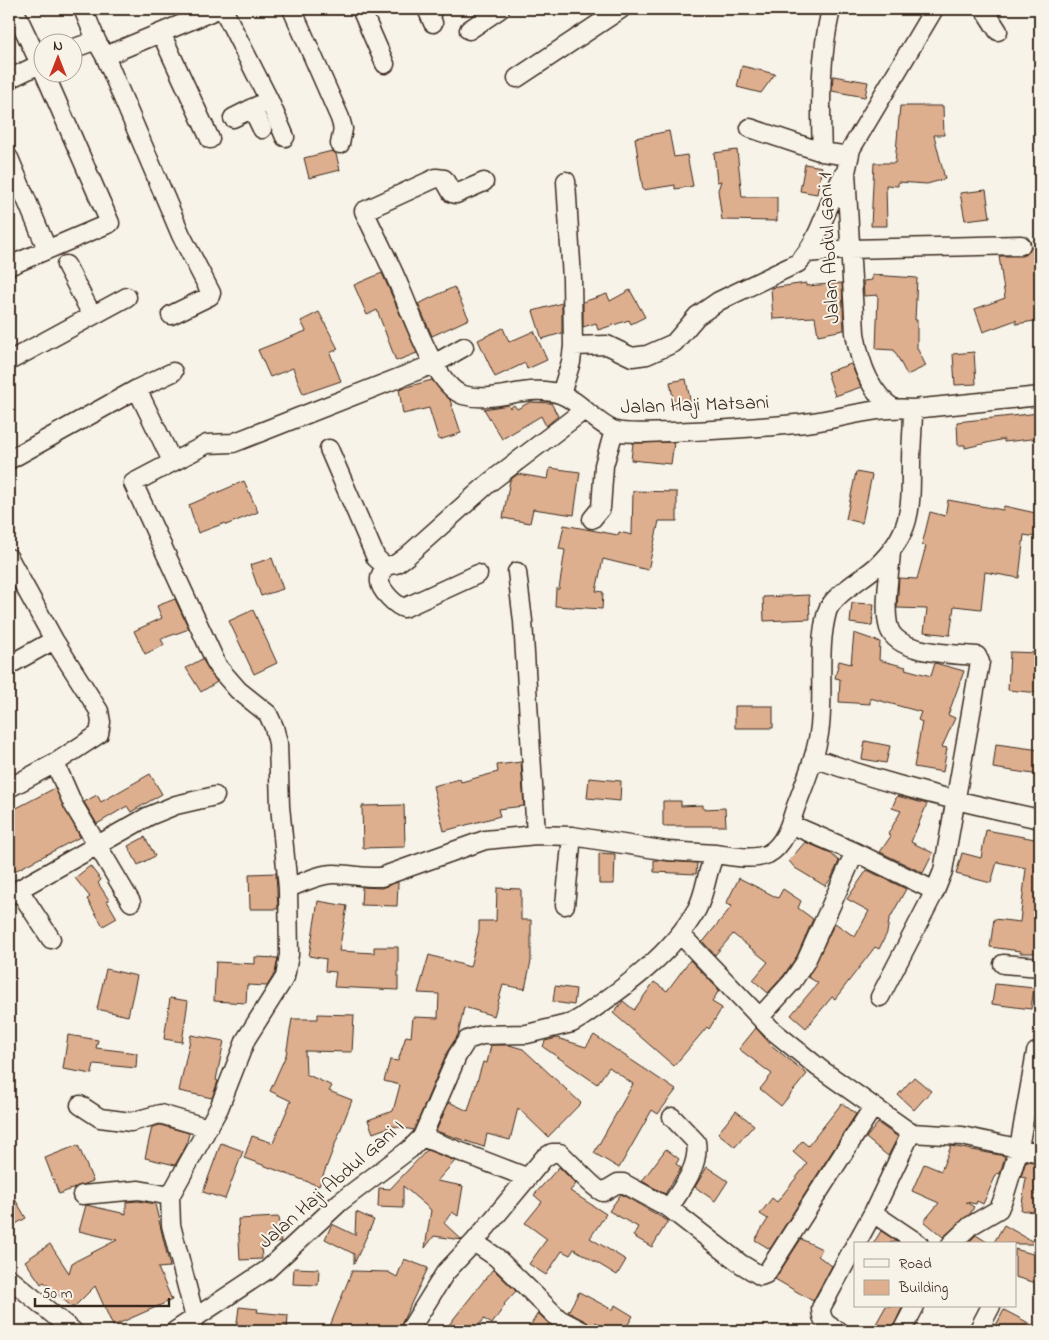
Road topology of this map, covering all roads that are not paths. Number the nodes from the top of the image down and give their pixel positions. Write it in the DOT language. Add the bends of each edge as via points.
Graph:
graph roads {
  1 [pos="14,9"];
  2 [pos="83,9"];
  3 [pos="218,9"];
  4 [pos="222,9"];
  5 [pos="292,9"];
  6 [pos="361,9"];
  7 [pos="500,9"];
  8 [pos="622,9"];
  9 [pos="831,9"];
  10 [pos="934,9"];
  11 [pos="984,9"];
  12 [pos="469,30"];
  13 [pos="998,31"];
  14 [pos="161,33"];
  15 [pos="82,44"];
  16 [pos="32,46"];
  17 [pos="101,49"];
  18 [pos="385,64"];
  19 [pos="32,71"];
  20 [pos="517,78"];
  21 [pos="9,79"];
  22 [pos="49,82"];
  23 [pos="269,100"];
  24 [pos="252,108"];
  25 [pos="233,118"];
  26 [pos="750,128"];
  27 [pos="262,129"];
  28 [pos="285,137"];
  29 [pos="210,139"];
  30 [pos="340,144"];
  31 [pos="822,152"];
  32 [pos="9,158"];
  33 [pos="848,164"];
  34 [pos="566,181"];
  35 [pos="484,182"];
  36 [pos="1021,245"];
  37 [pos="47,249"];
  38 [pos="850,249"];
  39 [pos="807,253"];
  40 [pos="9,266"];
  41 [pos="66,266"];
  42 [pos="127,297"];
  43 [pos="92,315"];
  44 [pos="171,315"];
  45 [pos="573,346"];
  46 [pos="464,347"];
  47 [pos="11,355"];
  48 [pos="434,364"];
  49 [pos="172,372"];
  50 [pos="136,389"];
  51 [pos="561,394"];
  52 [pos="1040,396"];
  53 [pos="893,408"];
  54 [pos="913,409"];
  55 [pos="583,410"];
  56 [pos="614,430"];
  57 [pos="329,449"];
  58 [pos="9,460"];
  59 [pos="172,461"];
  60 [pos="592,519"];
  61 [pos="891,550"];
  62 [pos="10,562"];
  63 [pos="384,566"];
  64 [pos="517,572"];
  65 [pos="478,574"];
  66 [pos="54,640"];
  67 [pos="9,665"];
  68 [pos="814,758"];
  69 [pos="55,763"];
  70 [pos="9,788"];
  71 [pos="215,796"];
  72 [pos="954,801"];
  73 [pos="1040,818"];
  74 [pos="790,824"];
  75 [pos="536,835"];
  76 [pos="572,836"];
  77 [pos="96,845"];
  78 [pos="854,852"];
  79 [pos="715,854"];
  80 [pos="288,888"];
  81 [pos="935,891"];
  82 [pos="14,893"];
  83 [pos="131,902"];
  84 [pos="565,905"];
  85 [pos="682,935"];
  86 [pos="51,939"];
  87 [pos="1003,964"];
  88 [pos="1040,967"];
  89 [pos="880,997"];
  90 [pos="760,1017"];
  91 [pos="1036,1052"];
  92 [pos="80,1105"];
  93 [pos="873,1107"];
  94 [pos="672,1117"];
  95 [pos="208,1128"];
  96 [pos="911,1133"];
  97 [pos="422,1137"];
  98 [pos="1019,1148"];
  99 [pos="1040,1153"];
  100 [pos="526,1177"];
  101 [pos="82,1195"];
  102 [pos="170,1196"];
  103 [pos="669,1208"];
  104 [pos="873,1213"];
  105 [pos="474,1242"];
  106 [pos="857,1242"];
  107 [pos="916,1242"];
  108 [pos="953,1242"];
  109 [pos="854,1248"];
  110 [pos="9,1278"];
  111 [pos="914,1308"];
  112 [pos="990,1308"];
  113 [pos="195,1318"];
  114 [pos="556,1325"];
  115 [pos="73,1331"];
  116 [pos="175,1331"];
  117 [pos="409,1331"];
  118 [pos="582,1331"];
  119 [pos="839,1331"];
  120 [pos="902,1331"];
  121 [pos="978,1331"];
  1 -- 16 [label="street"];
  2 -- 17 [label="street"];
  3 -- 14 [label="street"];
  4 -- 23 [label="street"];
  5 -- 30 [label="street" via="340,118 343,129"];
  6 -- 18 [label="street"];
  7 -- 12 [label="street"];
  8 -- 20 [label="street"];
  9 -- 31 [label="street" via="819,94"];
  10 -- 33 [label="street, Jalan Abdul Gani 1" via="864,125"];
  11 -- 13 [label="street"];
  14 -- 17 [label="street"];
  14 -- 29 [label="street"];
  15 -- 17 [label="street" via="91,40"];
  17 -- 44 [label="street" via="181,235 210,293 210,296"];
  19 -- 21 [label="street"];
  22 -- 37 [label="street" via="110,223"];
  23 -- 24 [label="street"];
  23 -- 28 [label="street"];
  24 -- 25 [label="street"];
  24 -- 27 [label="street"];
  26 -- 31 [label="street"];
  31 -- 33 [label="street"];
  32 -- 37 [label="street"];
  33 -- 38 [label="street, Jalan Abdul Gani 1"];
  33 -- 39 [label="street"];
  34 -- 45 [label="street"];
  35 -- 48 [label="street, Jalan Haji Matsani" via="456,194 452,193 444,178 436,178 364,211"];
  36 -- 38 [label="street"];
  37 -- 40 [label="street"];
  38 -- 39 [label="street"];
  38 -- 53 [label="street, Jalan Abdul Gani 1" via="859,359 885,402"];
  39 -- 45 [label="street" via="778,274 719,301 697,316 674,343 647,355 632,357 607,345"];
  41 -- 43 [label="street"];
  42 -- 43 [label="street"];
  43 -- 47 [label="street"];
  45 -- 51 [label="street"];
  46 -- 48 [label="street"];
  48 -- 51 [label="street, Jalan Haji Matsani" via="454,390 462,395 488,397 530,390"];
  48 -- 59 [label="street" via="233,443 207,444"];
  49 -- 50 [label="street"];
  50 -- 58 [label="street"];
  50 -- 59 [label="street"];
  51 -- 55 [label="street, Jalan Haji Matsani"];
  52 -- 54 [label="street, Jalan Haji Matsani"];
  53 -- 54 [label="street, Jalan Haji Matsani"];
  53 -- 56 [label="street, Jalan Haji Matsani" via="812,422 719,430"];
  54 -- 61 [label="street" via="911,507 904,530"];
  55 -- 56 [label="street, Jalan Haji Matsani"];
  55 -- 63 [label="street" via="490,482 407,556 396,564"];
  56 -- 60 [label="street" via="604,465 601,508"];
  57 -- 63 [label="street" via="376,558"];
  59 -- 80 [label="street" via="135,481 134,488 218,667 238,690 268,714 274,727 278,743"];
  61 -- 68 [label="street" via="828,610 822,635 820,727"];
  61 -- 72 [label="street" via="888,616 889,629 894,637 906,646 977,656 980,662"];
  62 -- 66 [label="street"];
  63 -- 65 [label="street" via="381,586 399,607 404,608"];
  64 -- 75 [label="street"];
  66 -- 67 [label="street"];
  66 -- 69 [label="street" via="99,711 101,722 99,734"];
  68 -- 72 [label="street" via="851,772"];
  68 -- 74 [label="street"];
  69 -- 70 [label="street"];
  69 -- 77 [label="street"];
  71 -- 77 [label="street" via="176,805 149,816"];
  72 -- 73 [label="street"];
  72 -- 81 [label="street" via="943,871"];
  74 -- 78 [label="street"];
  74 -- 79 [label="street" via="779,844 768,854 749,858"];
  75 -- 76 [label="street"];
  75 -- 80 [label="street" via="485,840 381,877 321,875"];
  76 -- 79 [label="street" via="668,851"];
  76 -- 84 [label="street"];
  77 -- 82 [label="street"];
  77 -- 83 [label="street"];
  78 -- 81 [label="street"];
  78 -- 90 [label="street" via="806,961 792,982"];
  79 -- 85 [label="street, Jalan Haji Abdul Gani I" via="698,907"];
  80 -- 95 [label="street" via="289,955 286,977 246,1039"];
  81 -- 89 [label="street"];
  82 -- 86 [label="street"];
  85 -- 90 [label="street"];
  85 -- 97 [label="street, Jalan Haji Abdul Gani I" via="654,963 577,1020 527,1034 482,1035 467,1040"];
  87 -- 88 [label="street"];
  90 -- 93 [label="street" via="772,1030"];
  91 -- 98 [label="street"];
  92 -- 95 [label="street" via="100,1118 131,1122 160,1114"];
  93 -- 96 [label="street"];
  93 -- 103 [label="street" via="766,1274 761,1276 748,1268"];
  94 -- 103 [label="street" via="696,1142 697,1148 690,1175"];
  95 -- 102 [label="street"];
  96 -- 98 [label="street" via="962,1136"];
  96 -- 104 [label="street"];
  97 -- 100 [label="street"];
  97 -- 113 [label="street, Jalan Haji Abdul Gani I" via="340,1202 268,1270"];
  98 -- 99 [label="street"];
  98 -- 108 [label="street" via="999,1209 970,1226"];
  100 -- 103 [label="street" via="544,1158 560,1153 596,1190 603,1192 623,1183"];
  100 -- 105 [label="street"];
  101 -- 102 [label="street" via="139,1190"];
  102 -- 113 [label="street" via="171,1225"];
  104 -- 106 [label="street"];
  104 -- 107 [label="street"];
  105 -- 114 [label="street" via="496,1257"];
  105 -- 117 [label="street" via="445,1273"];
  109 -- 119 [label="street" via="821,1308 822,1320"];
  110 -- 115 [label="street"];
  111 -- 120 [label="street"];
  112 -- 121 [label="street"];
  113 -- 116 [label="street, Jalan Haji Abdul Gani I"];
  114 -- 118 [label="street"];
}
